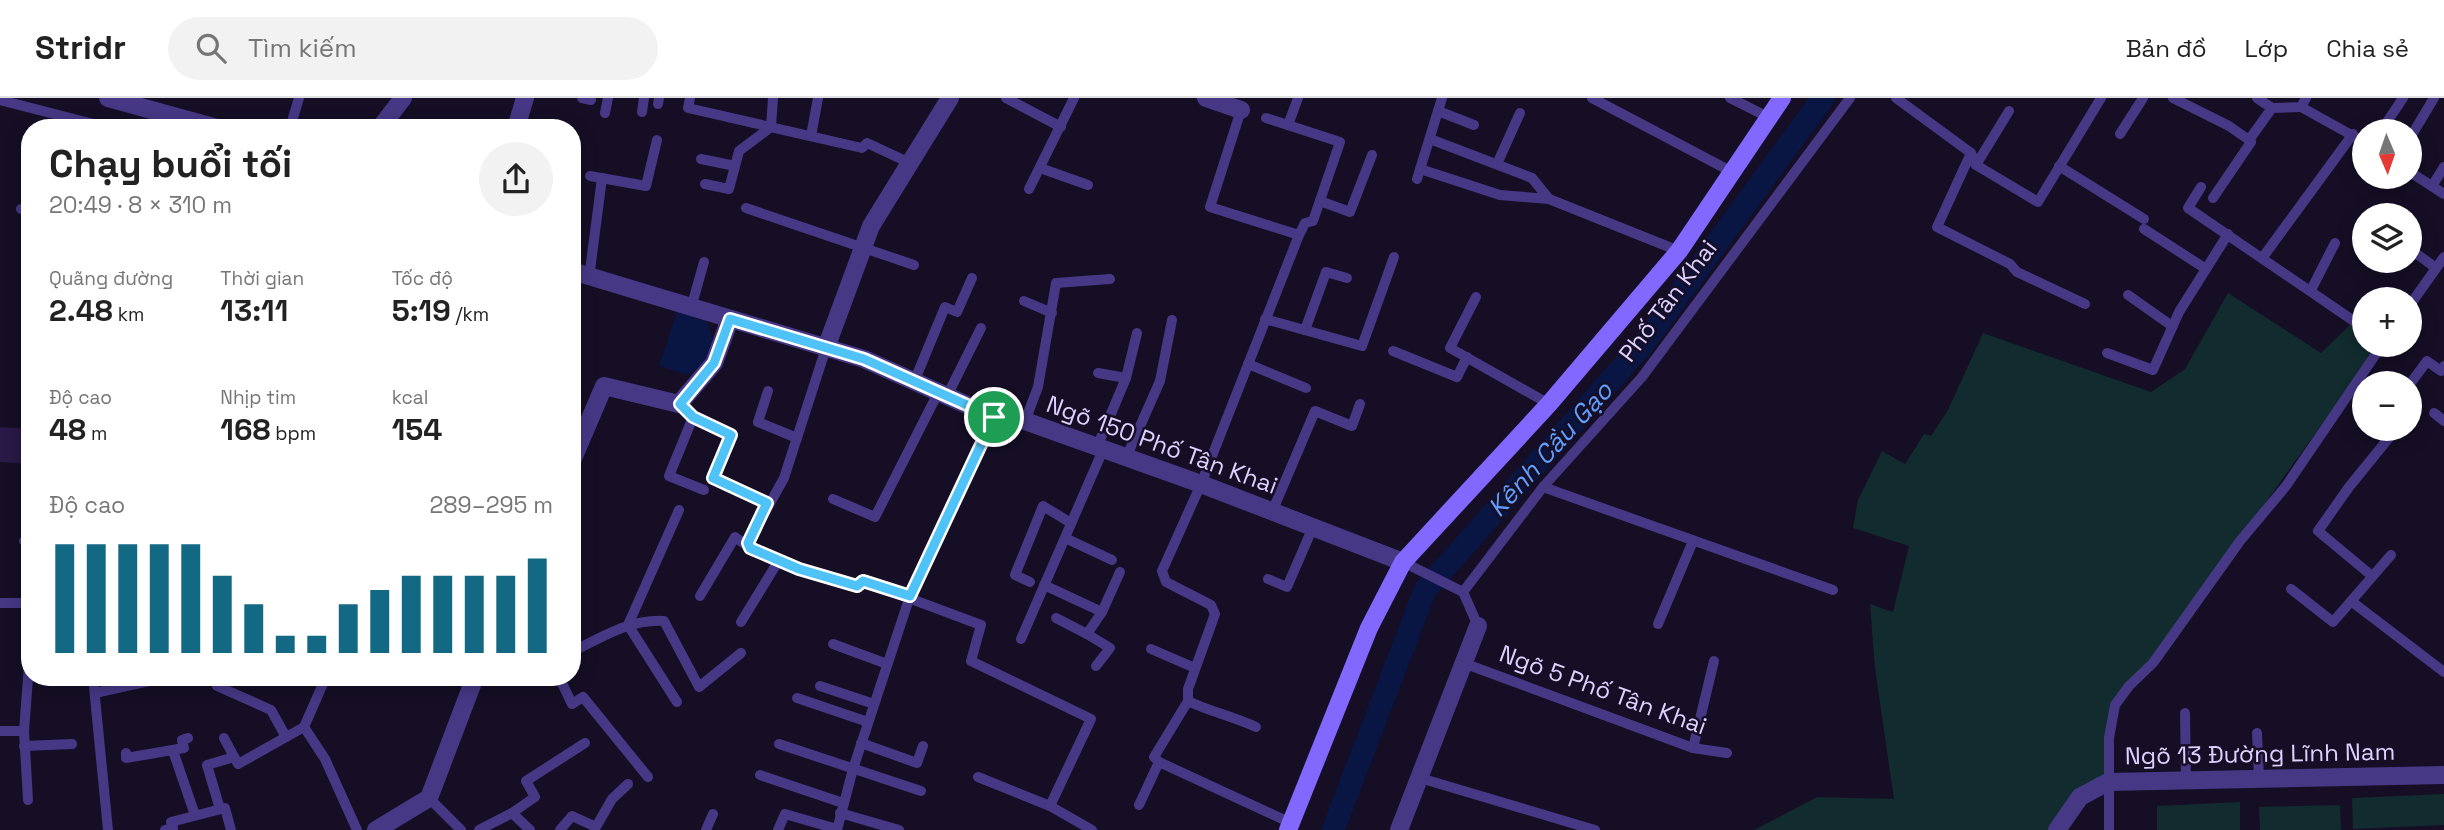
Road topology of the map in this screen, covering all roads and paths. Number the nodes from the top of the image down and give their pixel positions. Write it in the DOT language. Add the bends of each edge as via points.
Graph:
graph roads {
  1 [pos="111,98"];
  2 [pos="299,98"];
  3 [pos="403,98"];
  4 [pos="526,98"];
  5 [pos="608,98"];
  6 [pos="644,98"];
  7 [pos="690,98"];
  8 [pos="774,98"];
  9 [pos="818,98"];
  10 [pos="950,98"];
  11 [pos="1006,98"];
  12 [pos="1074,98"];
  13 [pos="1206,98"];
  14 [pos="1298,98"];
  15 [pos="1442,98"];
  16 [pos="1592,98"];
  17 [pos="1730,98"];
  18 [pos="1782,98"];
  19 [pos="1850,98"];
  20 [pos="1896,98"];
  21 [pos="2101,98"];
  22 [pos="2143,98"];
  23 [pos="2173,98"];
  24 [pos="2257,98"];
  25 [pos="2403,98"];
  26 [pos="2434,98"];
  27 [pos="0,100"];
  28 [pos="2303,102"];
  29 [pos="2272,108"];
  30 [pos="1241,110"];
  31 [pos="1438,111"];
  32 [pos="2009,111"];
  33 [pos="642,112"];
  34 [pos="605,113"];
  35 [pos="1520,113"];
  36 [pos="1265,118"];
  37 [pos="1770,118"];
  38 [pos="74,119"];
  39 [pos="164,119"];
  40 [pos="293,119"];
  41 [pos="390,119"];
  42 [pos="519,119"];
  43 [pos="2389,119"];
  44 [pos="2421,119"];
  45 [pos="1288,125"];
  46 [pos="1474,125"];
  47 [pos="771,127"];
  48 [pos="1061,127"];
  49 [pos="2352,133"];
  50 [pos="2120,134"];
  51 [pos="2352,135"];
  52 [pos="811,136"];
  53 [pos="1430,139"];
  54 [pos="657,140"];
  55 [pos="2249,140"];
  56 [pos="1971,153"];
  57 [pos="1372,155"];
  58 [pos="701,159"];
  59 [pos="910,163"];
  60 [pos="1497,164"];
  61 [pos="1976,165"];
  62 [pos="735,166"];
  63 [pos="2059,166"];
  64 [pos="2444,167"];
  65 [pos="1040,168"];
  66 [pos="1734,174"];
  67 [pos="590,176"];
  68 [pos="603,178"];
  69 [pos="2422,180"];
  70 [pos="705,184"];
  71 [pos="1088,185"];
  72 [pos="2432,186"];
  73 [pos="2201,187"];
  74 [pos="1029,189"];
  75 [pos="2444,194"];
  76 [pos="2213,198"];
  77 [pos="1549,199"];
  78 [pos="1320,201"];
  79 [pos="746,208"];
  80 [pos="2228,234"];
  81 [pos="1299,235"];
  82 [pos="2335,243"];
  83 [pos="862,250"];
  84 [pos="1679,251"];
  85 [pos="1394,257"];
  86 [pos="2263,257"];
  87 [pos="2444,257"];
  88 [pos="2422,258"];
  89 [pos="704,262"];
  90 [pos="914,265"];
  91 [pos="2206,268"];
  92 [pos="2436,268"];
  93 [pos="581,274"];
  94 [pos="972,278"];
  95 [pos="1347,278"];
  96 [pos="1110,279"];
  97 [pos="2422,288"];
  98 [pos="2311,290"];
  99 [pos="2128,295"];
  100 [pos="1476,297"];
  101 [pos="1024,302"];
  102 [pos="2085,304"];
  103 [pos="691,308"];
  104 [pos="1052,313"];
  105 [pos="730,319"];
  106 [pos="1265,319"];
  107 [pos="2352,319"];
  108 [pos="1172,320"];
  109 [pos="2172,326"];
  110 [pos="981,328"];
  111 [pos="1305,330"];
  112 [pos="1137,333"];
  113 [pos="825,348"];
  114 [pos="1393,351"];
  115 [pos="2108,353"];
  116 [pos="1466,357"];
  117 [pos="2374,357"];
  118 [pos="1248,364"];
  119 [pos="2444,366"];
  120 [pos="2420,371"];
  121 [pos="1098,373"];
  122 [pos="1126,378"];
  123 [pos="914,382"];
  124 [pos="1306,388"];
  125 [pos="768,391"];
  126 [pos="942,394"];
  127 [pos="680,404"];
  128 [pos="1360,404"];
  129 [pos="1549,404"];
  130 [pos="2434,413"];
  131 [pos="693,417"];
  132 [pos="994,417"];
  133 [pos="581,421"];
  134 [pos="1025,421"];
  135 [pos="2444,421"];
  136 [pos="797,438"];
  137 [pos="2386,441"];
  138 [pos="1100,448"];
  139 [pos="1126,458"];
  140 [pos="1201,484"];
  141 [pos="1543,487"];
  142 [pos="704,490"];
  143 [pos="833,499"];
  144 [pos="767,503"];
  145 [pos="679,510"];
  146 [pos="1272,512"];
  147 [pos="1071,523"];
  148 [pos="1313,527"];
  149 [pos="1065,538"];
  150 [pos="1693,541"];
  151 [pos="748,543"];
  152 [pos="2391,555"];
  153 [pos="779,560"];
  154 [pos="1112,560"];
  155 [pos="1410,566"];
  156 [pos="1120,572"];
  157 [pos="2372,576"];
  158 [pos="1268,579"];
  159 [pos="1030,582"];
  160 [pos="1044,585"];
  161 [pos="2291,589"];
  162 [pos="1459,590"];
  163 [pos="1833,590"];
  164 [pos="700,596"];
  165 [pos="910,596"];
  166 [pos="2351,601"];
  167 [pos="0,603"];
  168 [pos="21,603"];
  169 [pos="1102,611"];
  170 [pos="1056,618"];
  171 [pos="741,622"];
  172 [pos="1658,624"];
  173 [pos="628,625"];
  174 [pos="1478,626"];
  175 [pos="1087,634"];
  176 [pos="1021,639"];
  177 [pos="833,644"];
  178 [pos="581,648"];
  179 [pos="1151,649"];
  180 [pos="741,653"];
  181 [pos="1714,661"];
  182 [pos="887,664"];
  183 [pos="1466,664"];
  184 [pos="1096,666"];
  185 [pos="1195,668"];
  186 [pos="2444,672"];
  187 [pos="27,686"];
  188 [pos="94,686"];
  189 [pos="126,686"];
  190 [pos="218,686"];
  191 [pos="322,686"];
  192 [pos="472,686"];
  193 [pos="563,686"];
  194 [pos="820,686"];
  195 [pos="94,693"];
  196 [pos="797,698"];
  197 [pos="1188,701"];
  198 [pos="677,702"];
  199 [pos="874,704"];
  200 [pos="2185,713"];
  201 [pos="868,722"];
  202 [pos="304,727"];
  203 [pos="1256,727"];
  204 [pos="0,731"];
  205 [pos="24,732"];
  206 [pos="2257,733"];
  207 [pos="286,737"];
  208 [pos="188,738"];
  209 [pos="223,738"];
  210 [pos="585,743"];
  211 [pos="860,743"];
  212 [pos="72,744"];
  213 [pos="779,744"];
  214 [pos="24,746"];
  215 [pos="923,746"];
  216 [pos="1693,748"];
  217 [pos="173,751"];
  218 [pos="126,753"];
  219 [pos="1727,753"];
  220 [pos="234,757"];
  221 [pos="1159,762"];
  222 [pos="853,768"];
  223 [pos="760,775"];
  224 [pos="2444,775"];
  225 [pos="648,777"];
  226 [pos="978,777"];
  227 [pos="1420,778"];
  228 [pos="2259,778"];
  229 [pos="2186,779"];
  230 [pos="2108,782"];
  231 [pos="628,784"];
  232 [pos="921,791"];
  233 [pos="429,797"];
  234 [pos="28,800"];
  235 [pos="1139,805"];
  236 [pos="1050,806"];
  237 [pos="841,808"];
  238 [pos="220,809"];
  239 [pos="512,813"];
  240 [pos="713,814"];
  241 [pos="195,816"];
  242 [pos="1290,826"];
  243 [pos="170,829"];
  244 [pos="108,830"];
  245 [pos="231,830"];
  246 [pos="357,830"];
  247 [pos="376,830"];
  248 [pos="461,830"];
  249 [pos="479,830"];
  250 [pos="530,830"];
  251 [pos="560,830"];
  252 [pos="706,830"];
  253 [pos="778,830"];
  254 [pos="837,830"];
  255 [pos="899,830"];
  256 [pos="1091,830"];
  257 [pos="1399,830"];
  258 [pos="1595,830"];
  259 [pos="2057,830"];
  260 [pos="2109,830"];
  1 -- 39 [label="street"];
  2 -- 40 [label="lane"];
  3 -- 41 [label="street"];
  4 -- 42 [label="street"];
  5 -- 34 [label="lane"];
  6 -- 33 [label="lane"];
  7 -- 47 [label="lane" via="688,108"];
  8 -- 47 [label="lane"];
  9 -- 52 [label="lane"];
  10 -- 59 [label="street"];
  11 -- 48 [label="lane"];
  12 -- 48 [label="lane"];
  13 -- 30 [label="street"];
  14 -- 45 [label="lane"];
  15 -- 31 [label="lane"];
  16 -- 66 [label="lane"];
  17 -- 37 [label="lane"];
  18 -- 37 [label="street, Phố Tân Khai"];
  19 -- 141 [label="lane, Phố Tân Khai" via="1642,377"];
  20 -- 56 [label="lane"];
  21 -- 63 [label="lane"];
  22 -- 50 [label="lane"];
  23 -- 55 [label="lane"];
  24 -- 29 [label="lane"];
  25 -- 43 [label="lane"];
  26 -- 44 [label="lane"];
  27 -- 38 [label="lane"];
  28 -- 29 [label="lane"];
  28 -- 49 [label="lane"];
  29 -- 55 [label="lane"];
  30 -- 81 [label="lane" via="1210,207"];
  31 -- 46 [label="lane"];
  31 -- 53 [label="lane"];
  32 -- 61 [label="lane"];
  35 -- 60 [label="lane"];
  36 -- 45 [label="lane"];
  37 -- 66 [label="street, Phố Tân Khai"];
  45 -- 78 [label="lane" via="1340,142"];
  47 -- 52 [label="lane"];
  47 -- 62 [label="lane" via="739,151"];
  48 -- 65 [label="lane"];
  51 -- 86 [label="lane"];
  52 -- 59 [label="lane" via="862,148 867,143"];
  53 -- 60 [label="lane"];
  53 -- 77 [label="lane" via="1419,174 1500,195"];
  54 -- 68 [label="lane" via="646,186"];
  55 -- 76 [label="lane"];
  56 -- 61 [label="lane"];
  56 -- 102 [label="lane" via="1937,226"];
  57 -- 78 [label="lane" via="1350,212"];
  58 -- 62 [label="lane"];
  59 -- 83 [label="street"];
  60 -- 77 [label="lane" via="1532,178"];
  61 -- 63 [label="lane" via="2038,202"];
  62 -- 70 [label="lane" via="729,189"];
  63 -- 91 [label="lane"];
  64 -- 72 [label="lane"];
  65 -- 71 [label="lane"];
  65 -- 74 [label="lane"];
  66 -- 84 [label="street, Phố Tân Khai"];
  67 -- 68 [label="lane"];
  68 -- 93 [label="lane"];
  69 -- 72 [label="lane"];
  72 -- 75 [label="lane"];
  73 -- 80 [label="lane" via="2188,208"];
  77 -- 84 [label="lane"];
  78 -- 81 [label="lane" via="1313,220 1305,223"];
  79 -- 83 [label="lane"];
  80 -- 86 [label="lane"];
  80 -- 91 [label="lane"];
  81 -- 106 [label="lane"];
  82 -- 98 [label="lane"];
  83 -- 90 [label="lane"];
  83 -- 113 [label="street"];
  84 -- 129 [label="street, Phố Tân Khai"];
  85 -- 111 [label="lane" via="1363,346"];
  86 -- 98 [label="lane"];
  87 -- 92 [label="lane"];
  88 -- 92 [label="lane"];
  89 -- 103 [label="lane"];
  91 -- 109 [label="lane"];
  92 -- 97 [label="lane"];
  93 -- 103 [label="street, Ngõ 150 Phố Tân Khai"];
  94 -- 123 [label="lane" via="957,312 945,307"];
  95 -- 111 [label="lane" via="1326,272"];
  96 -- 104 [label="lane" via="1056,283"];
  98 -- 107 [label="lane"];
  99 -- 109 [label="lane"];
  100 -- 116 [label="lane" via="1450,348"];
  101 -- 104 [label="lane"];
  103 -- 105 [label="street, Ngõ 150 Phố Tân Khai"];
  104 -- 134 [label="lane" via="1038,387"];
  105 -- 113 [label="street, Ngõ 150 Phố Tân Khai"];
  105 -- 127 [label="street" via="714,363"];
  106 -- 111 [label="lane"];
  106 -- 118 [label="lane"];
  108 -- 139 [label="lane" via="1160,381"];
  109 -- 115 [label="lane" via="2153,370"];
  110 -- 126 [label="lane"];
  112 -- 122 [label="lane"];
  113 -- 123 [label="street, Ngõ 150 Phố Tân Khai" via="864,359"];
  113 -- 136 [label="lane"];
  114 -- 116 [label="lane" via="1457,377"];
  116 -- 129 [label="lane"];
  117 -- 230 [label="lane" via="2286,486 2239,541 2153,663 2115,705"];
  118 -- 124 [label="lane"];
  118 -- 140 [label="lane"];
  119 -- 120 [label="lane" via="2441,371 2427,362"];
  121 -- 122 [label="lane"];
  122 -- 138 [label="lane"];
  123 -- 126 [label="street, Ngõ 150 Phố Tân Khai"];
  125 -- 136 [label="lane" via="758,422"];
  126 -- 132 [label="street, Ngõ 150 Phố Tân Khai"];
  126 -- 143 [label="lane" via="875,517"];
  127 -- 131 [label="lane"];
  127 -- 133 [label="street" via="604,386"];
  128 -- 146 [label="lane" via="1352,426 1315,411"];
  129 -- 155 [label="street, Phố Tân Khai"];
  130 -- 135 [label="lane"];
  131 -- 142 [label="lane" via="669,476"];
  131 -- 144 [label="lane" via="731,435 713,478"];
  132 -- 134 [label="street, Ngõ 150 Phố Tân Khai"];
  132 -- 165 [label="lane"];
  134 -- 138 [label="street, Ngõ 150 Phố Tân Khai"];
  136 -- 144 [label="lane" via="784,478"];
  137 -- 157 [label="lane" via="2318,531"];
  138 -- 139 [label="street, Ngõ 150 Phố Tân Khai"];
  138 -- 147 [label="lane"];
  139 -- 140 [label="street, Ngõ 150 Phố Tân Khai"];
  140 -- 146 [label="street, Ngõ 150 Phố Tân Khai"];
  140 -- 185 [label="lane" via="1162,571 1166,582 1214,608"];
  141 -- 150 [label="lane"];
  141 -- 162 [label="lane, Phố Tân Khai"];
  144 -- 151 [label="lane"];
  145 -- 173 [label="lane"];
  146 -- 148 [label="street, Ngõ 150 Phố Tân Khai"];
  147 -- 149 [label="lane"];
  147 -- 159 [label="lane" via="1043,506 1015,575"];
  148 -- 155 [label="street, Ngõ 150 Phố Tân Khai"];
  148 -- 158 [label="lane" via="1287,587"];
  149 -- 154 [label="lane"];
  149 -- 160 [label="lane"];
  150 -- 163 [label="lane"];
  150 -- 172 [label="lane"];
  151 -- 153 [label="lane"];
  151 -- 164 [label="lane" via="735,537"];
  152 -- 157 [label="lane" via="2375,578"];
  153 -- 165 [label="lane" via="857,586 863,581"];
  153 -- 171 [label="lane"];
  155 -- 162 [label="lane"];
  155 -- 242 [label="street, Phố Tân Khai" via="1369,628"];
  156 -- 169 [label="lane"];
  157 -- 166 [label="lane"];
  160 -- 169 [label="lane"];
  160 -- 176 [label="lane"];
  161 -- 166 [label="lane" via="2333,622"];
  162 -- 174 [label="lane"];
  165 -- 182 [label="lane"];
  165 -- 236 [label="lane" via="985,626 971,661 1091,719"];
  166 -- 186 [label="lane"];
  167 -- 168 [label="lane"];
  169 -- 175 [label="lane"];
  170 -- 175 [label="lane"];
  173 -- 178 [label="lane"];
  173 -- 180 [label="lane" via="664,621 699,687"];
  173 -- 198 [label="lane"];
  174 -- 183 [label="street"];
  175 -- 184 [label="lane" via="1110,648"];
  177 -- 182 [label="lane"];
  179 -- 185 [label="lane"];
  181 -- 216 [label="lane"];
  182 -- 199 [label="lane"];
  183 -- 216 [label="lane, Ngõ 5 Phố Tân Khai"];
  183 -- 227 [label="street"];
  185 -- 197 [label="lane"];
  187 -- 205 [label="lane"];
  188 -- 195 [label="lane"];
  189 -- 195 [label="lane"];
  190 -- 207 [label="lane" via="271,710"];
  191 -- 202 [label="lane"];
  192 -- 233 [label="street"];
  193 -- 225 [label="lane" via="572,704 583,697"];
  194 -- 199 [label="lane"];
  195 -- 244 [label="lane"];
  196 -- 201 [label="lane"];
  197 -- 203 [label="lane"];
  197 -- 221 [label="lane" via="1155,754"];
  199 -- 201 [label="lane"];
  200 -- 229 [label="lane"];
  201 -- 211 [label="lane"];
  202 -- 207 [label="lane"];
  202 -- 246 [label="lane" via="325,760"];
  204 -- 205 [label="lane"];
  205 -- 214 [label="lane"];
  206 -- 228 [label="lane"];
  207 -- 220 [label="lane" via="238,764"];
  208 -- 217 [label="lane" via="182,740 184,748"];
  209 -- 220 [label="lane"];
  210 -- 239 [label="lane" via="526,781 535,797"];
  211 -- 215 [label="lane" via="917,764"];
  211 -- 222 [label="lane"];
  212 -- 214 [label="lane"];
  213 -- 222 [label="lane"];
  214 -- 234 [label="lane"];
  216 -- 219 [label="lane, Ngõ 5 Phố Tân Khai"];
  217 -- 218 [label="lane" via="126,758"];
  217 -- 241 [label="lane"];
  220 -- 238 [label="lane" via="207,765"];
  221 -- 235 [label="lane"];
  221 -- 242 [label="lane"];
  222 -- 232 [label="lane"];
  222 -- 237 [label="lane"];
  223 -- 237 [label="lane"];
  224 -- 228 [label="street, Ngõ 13 Đường Lĩnh Nam"];
  226 -- 236 [label="lane"];
  227 -- 257 [label="street"];
  227 -- 258 [label="lane"];
  228 -- 229 [label="street, Ngõ 13 Đường Lĩnh Nam"];
  229 -- 230 [label="street, Ngõ 13 Đường Lĩnh Nam"];
  230 -- 259 [label="street, Ngõ 13 Đường Lĩnh Nam" via="2080,797"];
  230 -- 260 [label="lane"];
  231 -- 251 [label="lane" via="612,799 596,827 572,816"];
  233 -- 247 [label="street"];
  233 -- 248 [label="lane"];
  236 -- 256 [label="lane"];
  237 -- 254 [label="lane"];
  237 -- 255 [label="lane"];
  238 -- 241 [label="lane"];
  238 -- 245 [label="lane" via="225,808"];
  239 -- 249 [label="lane"];
  239 -- 250 [label="lane"];
  240 -- 252 [label="lane"];
  241 -- 243 [label="lane" via="171,822"];
  253 -- 254 [label="lane" via="785,814"];
}
